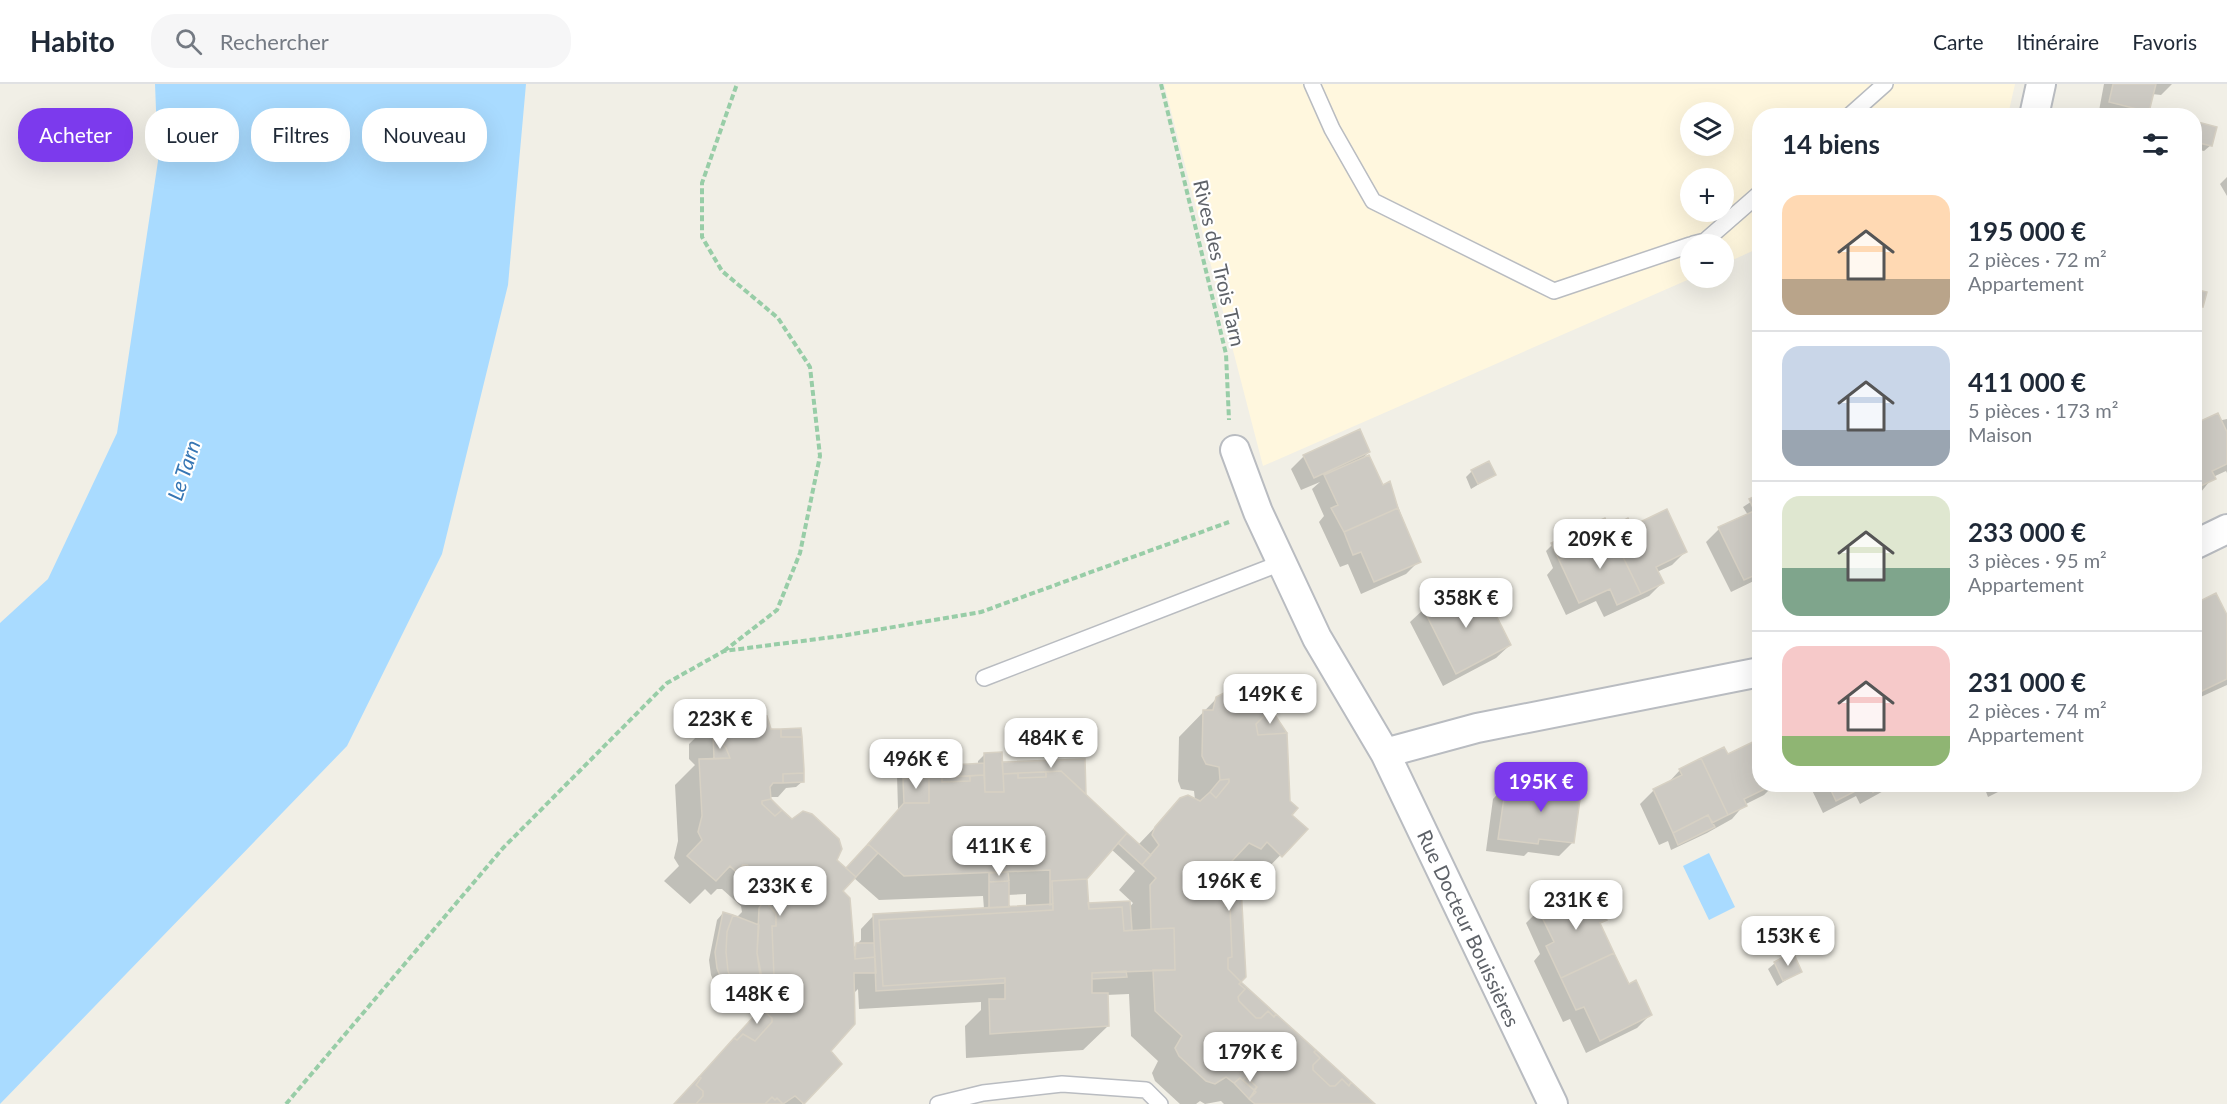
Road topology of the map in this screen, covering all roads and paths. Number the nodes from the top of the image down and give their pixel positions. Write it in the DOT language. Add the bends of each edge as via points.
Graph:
graph roads {
  1 [pos="737,84"];
  2 [pos="1161,84"];
  3 [pos="1312,84"];
  4 [pos="1885,84"];
  5 [pos="2042,84"];
  6 [pos="1858,108"];
  7 [pos="2036,108"];
  8 [pos="1752,200"];
  9 [pos="1713,234"];
  10 [pos="1680,249"];
  11 [pos="1235,450"];
  12 [pos="1258,512"];
  13 [pos="2227,530"];
  14 [pos="2202,541"];
  15 [pos="1281,562"];
  16 [pos="724,651"];
  17 [pos="1752,674"];
  18 [pos="984,678"];
  19 [pos="1385,753"];
  20 [pos="286,1104"];
  21 [pos="938,1104"];
  22 [pos="1160,1104"];
  23 [pos="1552,1104"];
  1 -- 16 [label="path" via="702,183 702,237 722,271 778,318 810,367 820,456 800,553 777,610"];
  2 -- 11 [label="path, Rives des Trois Tarn" via="1226,354 1226,408"];
  3 -- 10 [label="lane" via="1332,129 1373,201 1554,291"];
  4 -- 6 [label="lane"];
  5 -- 7 [label="street"];
  8 -- 9 [label="lane"];
  11 -- 12 [label="street, Rue Docteur Bouissières"];
  12 -- 15 [label="street, Rue Docteur Bouissières"];
  12 -- 16 [label="path" via="981,612"];
  13 -- 14 [label="street"];
  15 -- 18 [label="lane"];
  15 -- 19 [label="street, Rue Docteur Bouissières" via="1317,638"];
  16 -- 20 [label="path" via="667,683 503,848"];
  17 -- 19 [label="street" via="1477,728"];
  19 -- 23 [label="street, Rue Docteur Bouissières"];
  21 -- 22 [label="lane" via="983,1093 1062,1084 1146,1090"];
}
